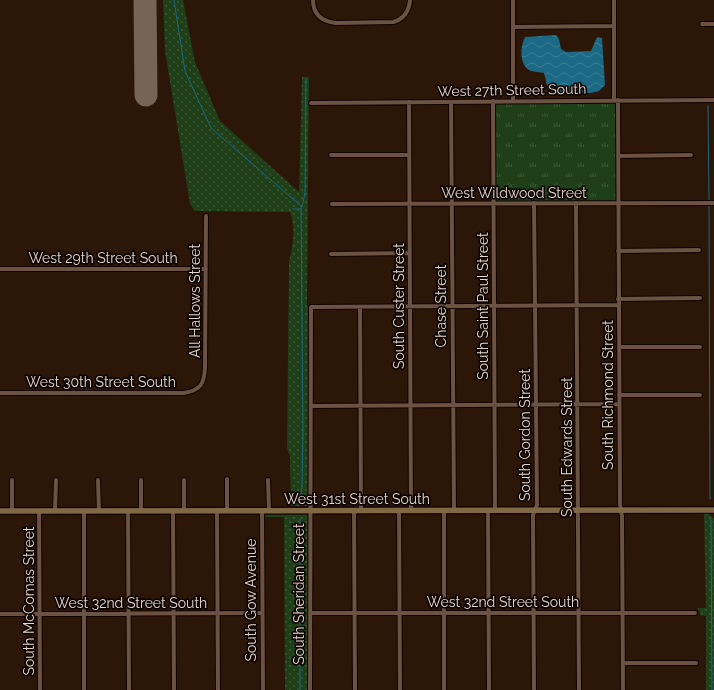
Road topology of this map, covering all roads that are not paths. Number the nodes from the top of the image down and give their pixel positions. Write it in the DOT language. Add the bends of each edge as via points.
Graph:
graph roads {
  1 [pos="313,0"];
  2 [pos="410,0"];
  3 [pos="513,0"];
  4 [pos="614,0"];
  5 [pos="702,24"];
  6 [pos="714,24"];
  7 [pos="614,26"];
  8 [pos="513,27"];
  9 [pos="616,100"];
  10 [pos="714,100"];
  11 [pos="493,101"];
  12 [pos="513,101"];
  13 [pos="409,102"];
  14 [pos="451,102"];
  15 [pos="311,103"];
  16 [pos="331,155"];
  17 [pos="410,155"];
  18 [pos="691,155"];
  19 [pos="618,156"];
  20 [pos="576,203"];
  21 [pos="618,203"];
  22 [pos="714,203"];
  23 [pos="332,204"];
  24 [pos="410,204"];
  25 [pos="452,204"];
  26 [pos="494,204"];
  27 [pos="534,204"];
  28 [pos="206,216"];
  29 [pos="699,250"];
  30 [pos="618,251"];
  31 [pos="410,253"];
  32 [pos="331,254"];
  33 [pos="0,269"];
  34 [pos="206,269"];
  35 [pos="700,298"];
  36 [pos="618,299"];
  37 [pos="577,305"];
  38 [pos="618,305"];
  39 [pos="411,306"];
  40 [pos="452,306"];
  41 [pos="494,306"];
  42 [pos="535,306"];
  43 [pos="360,307"];
  44 [pos="618,347"];
  45 [pos="700,347"];
  46 [pos="201,386"];
  47 [pos="0,394"];
  48 [pos="619,395"];
  49 [pos="700,395"];
  50 [pos="619,404"];
  51 [pos="494,405"];
  52 [pos="536,405"];
  53 [pos="577,405"];
  54 [pos="311,406"];
  55 [pos="361,406"];
  56 [pos="411,406"];
  57 [pos="453,406"];
  58 [pos="12,480"];
  59 [pos="56,480"];
  60 [pos="98,480"];
  61 [pos="141,480"];
  62 [pos="184,480"];
  63 [pos="227,480"];
  64 [pos="268,480"];
  65 [pos="399,510"];
  66 [pos="411,510"];
  67 [pos="444,510"];
  68 [pos="454,510"];
  69 [pos="488,510"];
  70 [pos="495,510"];
  71 [pos="536,510"];
  72 [pos="578,510"];
  73 [pos="620,510"];
  74 [pos="714,510"];
  75 [pos="0,511"];
  76 [pos="12,511"];
  77 [pos="39,511"];
  78 [pos="55,511"];
  79 [pos="84,511"];
  80 [pos="99,511"];
  81 [pos="128,511"];
  82 [pos="141,511"];
  83 [pos="173,511"];
  84 [pos="184,511"];
  85 [pos="217,511"];
  86 [pos="226,511"];
  87 [pos="262,511"];
  88 [pos="269,511"];
  89 [pos="310,511"];
  90 [pos="354,511"];
  91 [pos="361,511"];
  92 [pos="173,613"];
  93 [pos="262,613"];
  94 [pos="355,613"];
  95 [pos="399,613"];
  96 [pos="578,613"];
  97 [pos="622,613"];
  98 [pos="695,613"];
  99 [pos="0,614"];
  100 [pos="40,614"];
  101 [pos="84,614"];
  102 [pos="128,614"];
  103 [pos="218,614"];
  104 [pos="311,614"];
  105 [pos="444,614"];
  106 [pos="489,614"];
  107 [pos="533,614"];
  108 [pos="623,663"];
  109 [pos="696,663"];
  110 [pos="40,690"];
  111 [pos="84,690"];
  112 [pos="129,690"];
  113 [pos="174,690"];
  114 [pos="218,690"];
  115 [pos="263,690"];
  116 [pos="310,690"];
  117 [pos="355,690"];
  118 [pos="400,690"];
  119 [pos="444,690"];
  120 [pos="489,690"];
  121 [pos="534,690"];
  122 [pos="578,690"];
  123 [pos="623,690"];
  1 -- 2 [label="street" via="313,8 319,18 335,23 393,22 405,15"];
  3 -- 8 [label="street"];
  4 -- 7 [label="street, South Richmond Street"];
  5 -- 6 [label="street"];
  7 -- 8 [label="street"];
  7 -- 9 [label="street, South Richmond Street"];
  8 -- 12 [label="street"];
  9 -- 10 [label="street, West 27th Street South"];
  9 -- 12 [label="street, West 27th Street South"];
  9 -- 19 [label="street, South Richmond Street"];
  11 -- 12 [label="street, West 27th Street South"];
  11 -- 14 [label="street, West 27th Street South"];
  11 -- 26 [label="street, South Saint Paul Street"];
  13 -- 14 [label="street, West 27th Street South"];
  13 -- 15 [label="street, West 27th Street South"];
  13 -- 17 [label="street, South Custer Street"];
  14 -- 25 [label="street, Chase Street"];
  16 -- 17 [label="street"];
  17 -- 24 [label="street, South Custer Street"];
  18 -- 19 [label="street"];
  19 -- 21 [label="street, South Richmond Street"];
  20 -- 21 [label="street, West Wildwood Street"];
  20 -- 27 [label="street, West Wildwood Street"];
  20 -- 37 [label="street, South Edwards Street"];
  21 -- 22 [label="street, West Wildwood Street"];
  21 -- 30 [label="street, South Richmond Street"];
  23 -- 24 [label="street, West Wildwood Street"];
  24 -- 25 [label="street, West Wildwood Street"];
  24 -- 31 [label="street, South Custer Street"];
  25 -- 26 [label="street, West Wildwood Street"];
  25 -- 40 [label="street, Chase Street"];
  26 -- 27 [label="street, West Wildwood Street"];
  26 -- 41 [label="street, South Saint Paul Street"];
  27 -- 42 [label="street, South Gordon Street"];
  28 -- 34 [label="street, All Hallows Street"];
  29 -- 30 [label="street"];
  30 -- 36 [label="street, South Richmond Street"];
  31 -- 32 [label="street"];
  31 -- 39 [label="street, South Custer Street"];
  33 -- 34 [label="street, West 29th Street South"];
  34 -- 46 [label="street, All Hallows Street" via="205,380"];
  35 -- 36 [label="street"];
  36 -- 38 [label="street, South Richmond Street"];
  37 -- 38 [label="street"];
  37 -- 42 [label="street"];
  37 -- 53 [label="street, South Edwards Street"];
  38 -- 44 [label="street, South Richmond Street"];
  39 -- 40 [label="street"];
  39 -- 43 [label="street"];
  39 -- 56 [label="street, South Custer Street"];
  40 -- 41 [label="street"];
  40 -- 57 [label="street, Chase Street"];
  41 -- 42 [label="street"];
  41 -- 51 [label="street, South Saint Paul Street"];
  42 -- 52 [label="street, South Gordon Street"];
  43 -- 54 [label="street, South Sheridan Street" via="311,307"];
  43 -- 55 [label="street"];
  44 -- 45 [label="street"];
  44 -- 48 [label="street, South Richmond Street"];
  46 -- 47 [label="street, West 30th Street South" via="184,393"];
  48 -- 49 [label="street"];
  48 -- 50 [label="street, South Richmond Street"];
  50 -- 53 [label="street"];
  50 -- 73 [label="street, South Richmond Street"];
  51 -- 52 [label="street"];
  51 -- 57 [label="street"];
  51 -- 70 [label="street, South Saint Paul Street"];
  52 -- 53 [label="street"];
  52 -- 71 [label="street, South Gordon Street"];
  53 -- 72 [label="street, South Edwards Street"];
  54 -- 55 [label="street"];
  54 -- 89 [label="street, South Sheridan Street"];
  55 -- 56 [label="street"];
  55 -- 91 [label="street"];
  56 -- 57 [label="street"];
  56 -- 66 [label="street, South Custer Street"];
  57 -- 68 [label="street, Chase Street"];
  58 -- 76 [label="street"];
  59 -- 78 [label="street"];
  60 -- 80 [label="street"];
  61 -- 82 [label="street"];
  62 -- 84 [label="street"];
  63 -- 86 [label="street"];
  64 -- 88 [label="street"];
  65 -- 66 [label="street, West 31st Street South"];
  65 -- 91 [label="street, West 31st Street South"];
  65 -- 95 [label="street"];
  66 -- 67 [label="street, West 31st Street South"];
  67 -- 68 [label="street, West 31st Street South"];
  67 -- 105 [label="street"];
  68 -- 69 [label="street, West 31st Street South"];
  69 -- 70 [label="street, West 31st Street South"];
  69 -- 106 [label="street"];
  70 -- 71 [label="street, West 31st Street South"];
  71 -- 72 [label="street, West 31st Street South"];
  71 -- 107 [label="street, South Gordon Street" via="533,515"];
  72 -- 73 [label="street, West 31st Street South"];
  72 -- 96 [label="street, South Edwards Street"];
  73 -- 74 [label="street, West 31st Street South"];
  73 -- 97 [label="street, South Richmond Street"];
  75 -- 76 [label="street, West 31st Street South"];
  76 -- 77 [label="street, West 31st Street South"];
  77 -- 78 [label="street, West 31st Street South"];
  77 -- 100 [label="street, South McComas Street"];
  78 -- 79 [label="street, West 31st Street South"];
  79 -- 80 [label="street, West 31st Street South"];
  79 -- 101 [label="street"];
  80 -- 81 [label="street, West 31st Street South"];
  81 -- 82 [label="street, West 31st Street South"];
  81 -- 102 [label="street"];
  82 -- 83 [label="street, West 31st Street South"];
  83 -- 84 [label="street, West 31st Street South"];
  83 -- 92 [label="street"];
  84 -- 85 [label="street, West 31st Street South"];
  85 -- 86 [label="street, West 31st Street South"];
  85 -- 103 [label="street"];
  86 -- 87 [label="street, West 31st Street South"];
  87 -- 88 [label="street, West 31st Street South"];
  87 -- 93 [label="street, South Gow Avenue"];
  88 -- 89 [label="street, West 31st Street South"];
  89 -- 90 [label="street, West 31st Street South"];
  89 -- 104 [label="street, South Sheridan Street"];
  90 -- 91 [label="street, West 31st Street South"];
  90 -- 94 [label="street"];
  92 -- 102 [label="street, West 32nd Street South"];
  92 -- 103 [label="street, West 32nd Street South"];
  92 -- 113 [label="street"];
  93 -- 103 [label="street, West 32nd Street South"];
  93 -- 115 [label="street, South Gow Avenue"];
  94 -- 95 [label="street, West 32nd Street South"];
  94 -- 104 [label="street, West 32nd Street South"];
  94 -- 117 [label="street"];
  95 -- 105 [label="street, West 32nd Street South"];
  95 -- 118 [label="street"];
  96 -- 97 [label="street, West 32nd Street South"];
  96 -- 107 [label="street, West 32nd Street South"];
  96 -- 122 [label="street, South Edwards Street"];
  97 -- 98 [label="street, West 32nd Street South"];
  97 -- 108 [label="street, South Richmond Street"];
  99 -- 100 [label="street, West 32nd Street South"];
  100 -- 101 [label="street, West 32nd Street South"];
  100 -- 110 [label="street, South McComas Street"];
  101 -- 102 [label="street, West 32nd Street South"];
  101 -- 111 [label="street"];
  102 -- 112 [label="street"];
  103 -- 114 [label="street"];
  104 -- 116 [label="street, South Sheridan Street"];
  105 -- 106 [label="street, West 32nd Street South"];
  105 -- 119 [label="street"];
  106 -- 107 [label="street, West 32nd Street South"];
  106 -- 120 [label="street"];
  107 -- 121 [label="street, South Gordon Street"];
  108 -- 109 [label="street"];
  108 -- 123 [label="street, South Richmond Street"];
}
